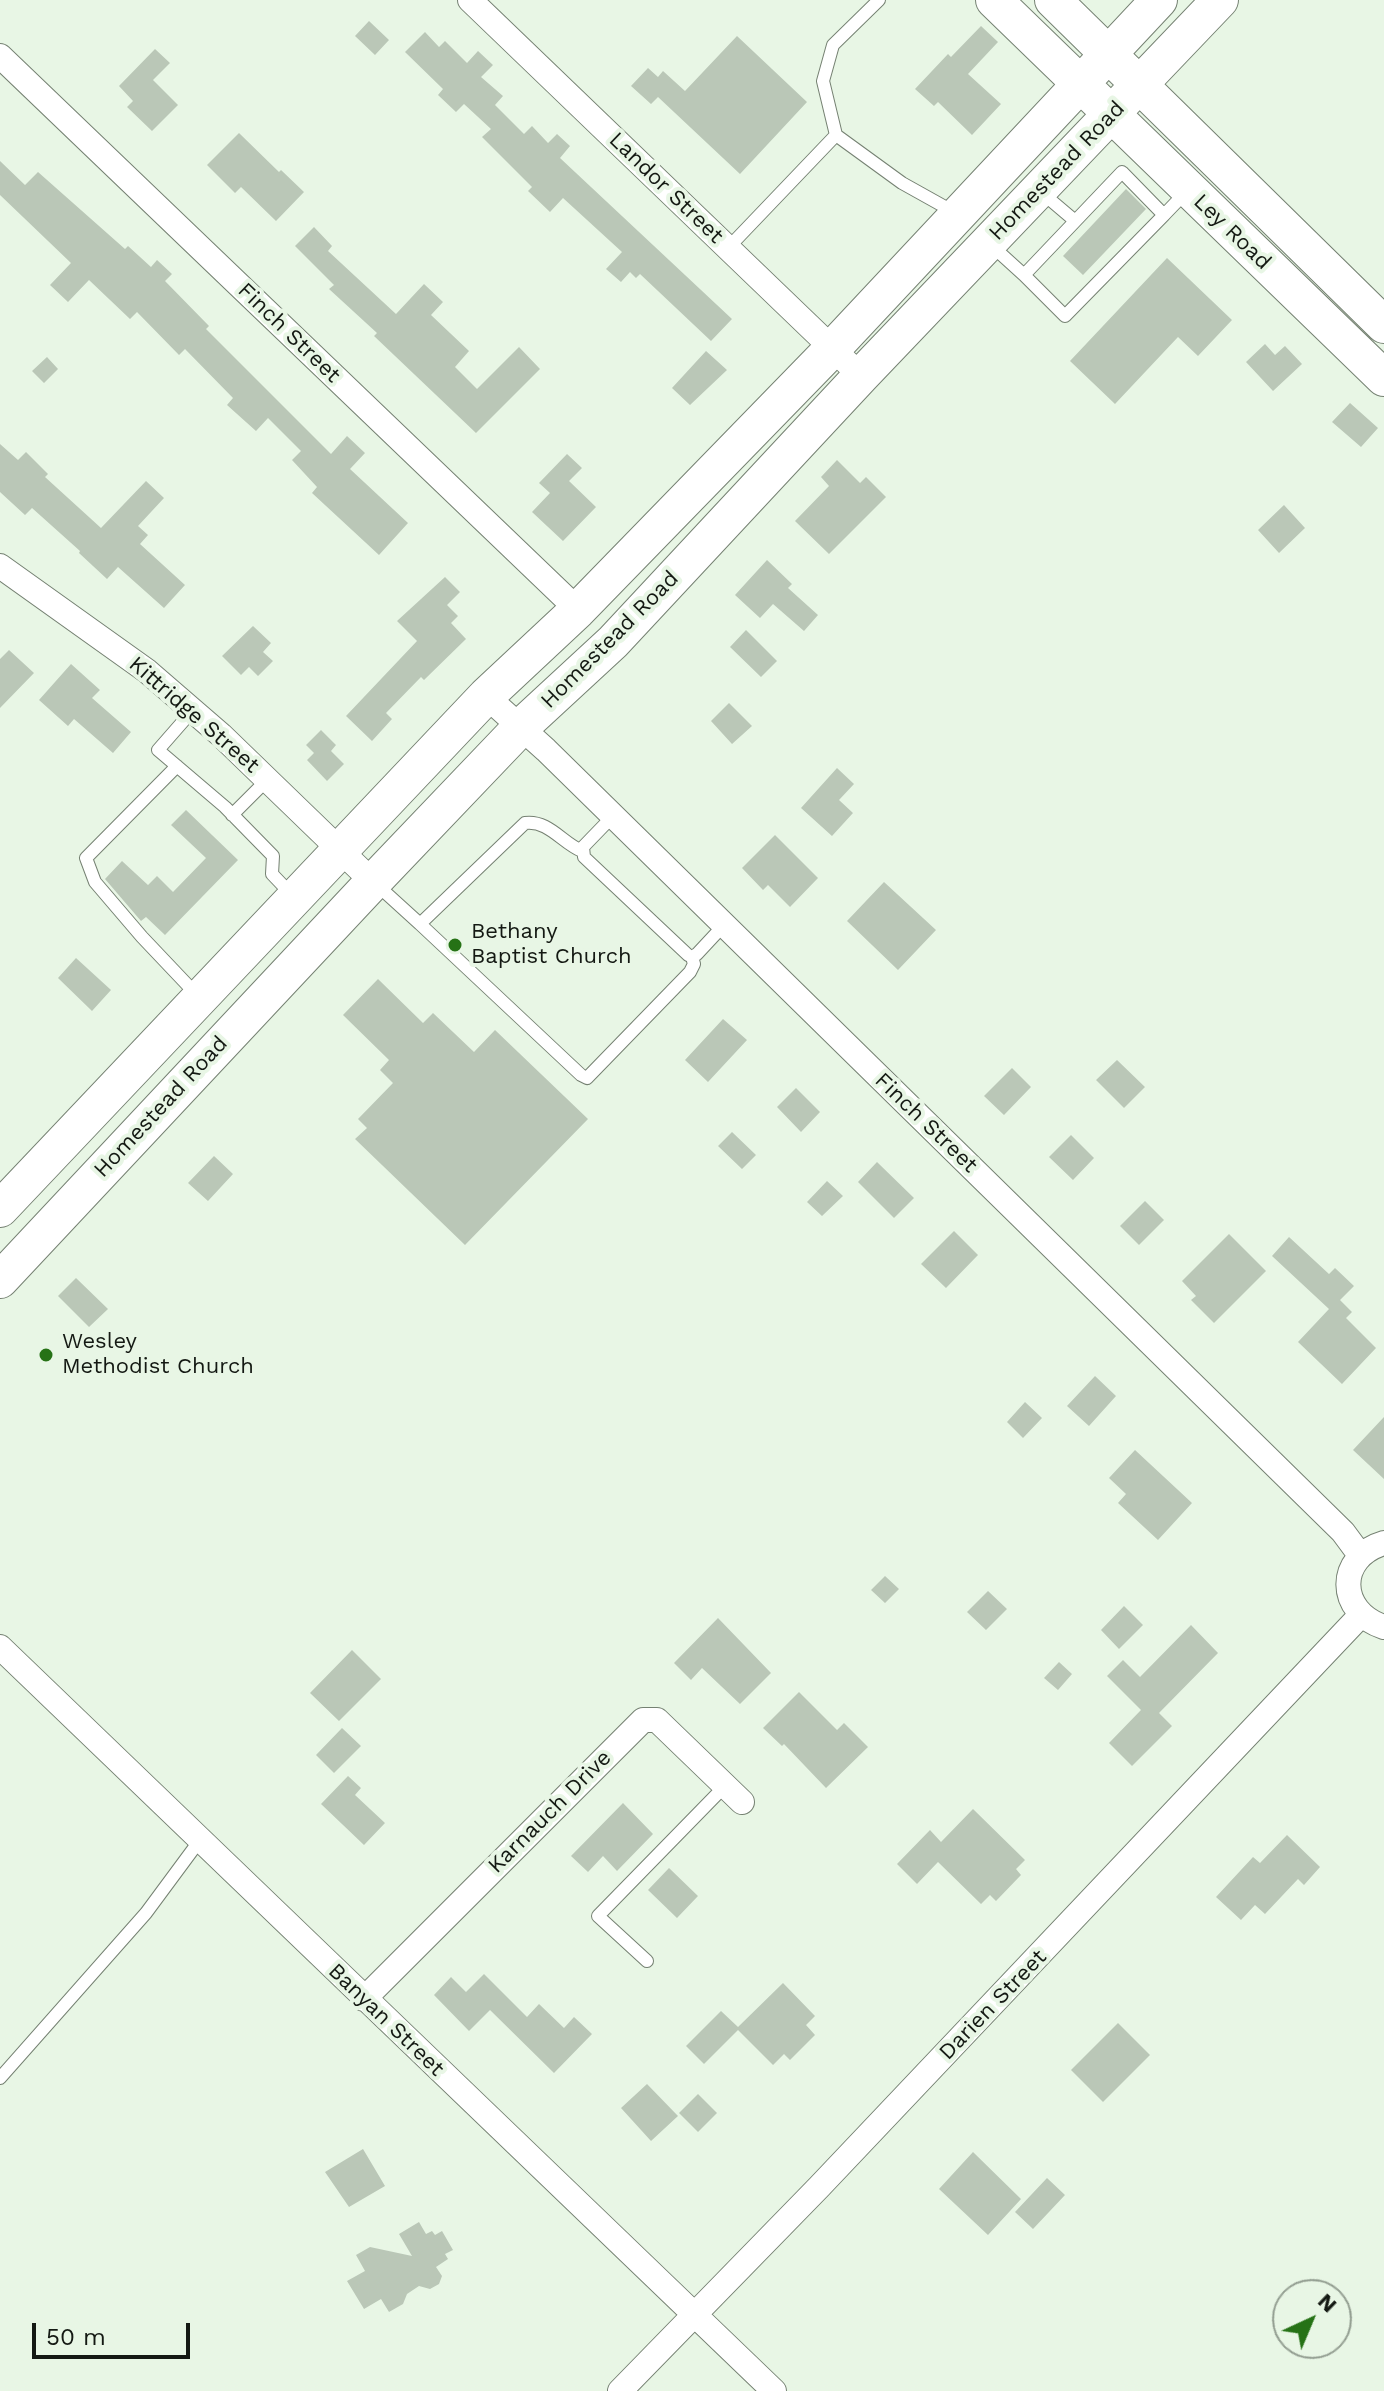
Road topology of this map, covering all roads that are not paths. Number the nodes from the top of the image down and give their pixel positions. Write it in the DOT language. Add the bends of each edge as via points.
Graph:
graph roads {
  1 [pos="470,0"];
  2 [pos="879,0"];
  3 [pos="994,0"];
  4 [pos="1053,0"];
  5 [pos="1159,0"];
  6 [pos="1220,0"];
  7 [pos="1109,54"];
  8 [pos="0,56"];
  9 [pos="1081,84"];
  10 [pos="1140,84"];
  11 [pos="1111,114"];
  12 [pos="836,135"];
  13 [pos="1039,189"];
  14 [pos="1176,202"];
  15 [pos="956,213"];
  16 [pos="1074,220"];
  17 [pos="988,243"];
  18 [pos="728,248"];
  19 [pos="1024,275"];
  20 [pos="1384,325"];
  21 [pos="833,348"];
  22 [pos="861,376"];
  23 [pos="1384,378"];
  24 [pos="0,566"];
  25 [pos="578,610"];
  26 [pos="486,696"];
  27 [pos="193,710"];
  28 [pos="521,727"];
  29 [pos="177,766"];
  30 [pos="267,780"];
  31 [pos="232,815"];
  32 [pos="613,816"];
  33 [pos="340,850"];
  34 [pos="582,851"];
  35 [pos="373,882"];
  36 [pos="294,897"];
  37 [pos="420,924"];
  38 [pos="724,925"];
  39 [pos="692,957"];
  40 [pos="202,995"];
  41 [pos="238,1025"];
  42 [pos="9,1199"];
  43 [pos="53,1224"];
  44 [pos="0,1280"];
  45 [pos="1384,1543"];
  46 [pos="1360,1555"];
  47 [pos="1361,1615"];
  48 [pos="1384,1627"];
  49 [pos="0,1647"];
  50 [pos="733,1794"];
  51 [pos="200,1840"];
  52 [pos="647,1961"];
  53 [pos="364,1999"];
  54 [pos="0,2078"];
  55 [pos="696,2315"];
  56 [pos="620,2391"];
  57 [pos="774,2391"];
  1 -- 18 [label="street, Landor Street"];
  2 -- 12 [label="lane" via="833,45 823,81"];
  3 -- 9 [label="main road, Ley Road"];
  4 -- 7 [label="main road, Ley Road"];
  5 -- 7 [label="main road, Homestead Road"];
  6 -- 10 [label="main road, Homestead Road"];
  7 -- 9 [label="main road, Homestead Road"];
  7 -- 10 [label="main road, Ley Road"];
  8 -- 25 [label="street, Finch Street"];
  9 -- 11 [label="main road, Ley Road"];
  9 -- 15 [label="main road, Homestead Road"];
  10 -- 11 [label="main road, Homestead Road"];
  10 -- 20 [label="main road, Ley Road"];
  11 -- 13 [label="main road, Homestead Road"];
  11 -- 14 [label="main road, Ley Road"];
  12 -- 15 [label="lane" via="902,183"];
  12 -- 18 [label="lane"];
  13 -- 16 [label="lane"];
  13 -- 17 [label="main road, Homestead Road"];
  14 -- 16 [label="lane" via="1122,172"];
  14 -- 19 [label="lane" via="1065,316"];
  14 -- 23 [label="main road, Ley Road"];
  15 -- 21 [label="main road, Homestead Road"];
  16 -- 19 [label="lane"];
  17 -- 19 [label="lane"];
  17 -- 22 [label="main road, Homestead Road"];
  18 -- 21 [label="street, Landor Street"];
  21 -- 22 [label="street, Landor Street"];
  21 -- 25 [label="main road, Homestead Road"];
  22 -- 28 [label="main road, Homestead Road" via="613,642"];
  24 -- 27 [label="street, Kittridge Street"];
  25 -- 26 [label="main road, Homestead Road"];
  26 -- 28 [label="street, Finch Street"];
  26 -- 33 [label="main road, Homestead Road"];
  27 -- 29 [label="lane" via="158,750"];
  27 -- 30 [label="street, Kittridge Street"];
  28 -- 32 [label="street, Finch Street"];
  28 -- 35 [label="main road, Homestead Road"];
  29 -- 31 [label="lane"];
  29 -- 40 [label="lane" via="86,858 95,882"];
  30 -- 31 [label="lane"];
  30 -- 33 [label="street, Kittridge Street"];
  31 -- 36 [label="lane" via="273,856 272,874"];
  32 -- 34 [label="lane"];
  32 -- 38 [label="street, Finch Street"];
  33 -- 35 [label="street, Kittridge Street"];
  33 -- 36 [label="main road, Homestead Road"];
  34 -- 37 [label="lane" via="550,828 525,823"];
  34 -- 39 [label="lane"];
  35 -- 37 [label="lane"];
  35 -- 41 [label="main road, Homestead Road"];
  36 -- 40 [label="main road, Homestead Road"];
  37 -- 39 [label="lane" via="587,1078 690,972"];
  38 -- 39 [label="lane"];
  38 -- 46 [label="street, Finch Street" via="1343,1532"];
  40 -- 41 [label="main road"];
  40 -- 42 [label="main road, Homestead Road"];
  41 -- 43 [label="main road, Homestead Road"];
  42 -- 43 [label="main road"];
  43 -- 44 [label="main road, Homestead Road"];
  45 -- 46 [label="street"];
  46 -- 47 [label="street" via="1348,1579 1353,1605"];
  47 -- 48 [label="street"];
  47 -- 55 [label="street, Darien Street"];
  49 -- 51 [label="street, Banyan Street"];
  50 -- 52 [label="lane" via="598,1916"];
  50 -- 53 [label="street, Karnauch Drive" via="657,1720 643,1720"];
  51 -- 53 [label="street, Banyan Street"];
  51 -- 54 [label="lane" via="146,1913"];
  53 -- 55 [label="street, Banyan Street"];
  55 -- 56 [label="street, Darien Street"];
  55 -- 57 [label="street, Banyan Street"];
}
